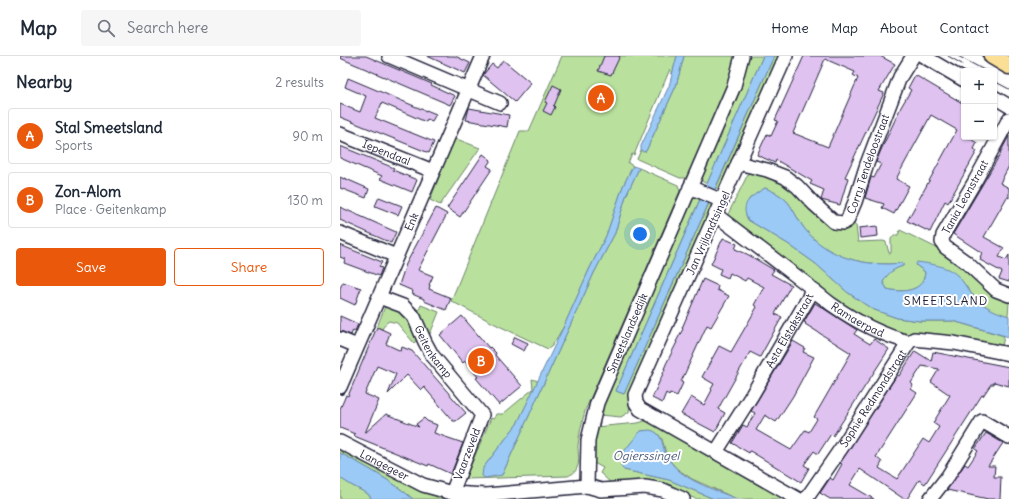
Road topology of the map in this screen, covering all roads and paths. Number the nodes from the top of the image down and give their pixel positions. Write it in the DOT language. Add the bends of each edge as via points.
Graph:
graph roads {
  1 [pos="389,56"];
  2 [pos="483,56"];
  3 [pos="742,56"];
  4 [pos="786,56"];
  5 [pos="913,56"];
  6 [pos="923,56"];
  7 [pos="992,56"];
  8 [pos="1009,66"];
  9 [pos="961,78"];
  10 [pos="468,90"];
  11 [pos="997,99"];
  12 [pos="500,103"];
  13 [pos="1009,106"];
  14 [pos="1009,119"];
  15 [pos="340,134"];
  16 [pos="738,163"];
  17 [pos="433,171"];
  18 [pos="694,188"];
  19 [pos="719,200"];
  20 [pos="716,215"];
  21 [pos="340,233"];
  22 [pos="396,256"];
  23 [pos="811,289"];
  24 [pos="1009,295"];
  25 [pos="379,297"];
  26 [pos="340,340"];
  27 [pos="909,342"];
  28 [pos="356,346"];
  29 [pos="1009,354"];
  30 [pos="340,386"];
  31 [pos="482,415"];
  32 [pos="1009,437"];
  33 [pos="340,442"];
  34 [pos="716,452"];
  35 [pos="586,486"];
  36 [pos="452,493"];
  37 [pos="485,497"];
  38 [pos="683,499"];
  39 [pos="798,499"];
  40 [pos="806,499"];
  41 [pos="930,499"];
  1 -- 10 [label="street"];
  2 -- 10 [label="street, Enk"];
  3 -- 18 [label="street, Smeetslandsedijk" via="734,86"];
  4 -- 16 [label="street, Jan Vrijlandtsingel"];
  5 -- 16 [label="street, Corry Tendeloostraat" via="900,77 847,221 834,222 797,186 784,177"];
  6 -- 9 [label="street"];
  7 -- 8 [label="main road"];
  10 -- 12 [label="street"];
  10 -- 17 [label="street, Enk"];
  11 -- 13 [label="street"];
  14 -- 24 [label="street, Tania Leonstraat" via="943,235 942,242 945,248 966,262 996,290"];
  15 -- 17 [label="street, Iependaal"];
  16 -- 19 [label="street, Jan Vrijlandtsingel"];
  17 -- 22 [label="street, Enk"];
  18 -- 19 [label="street"];
  18 -- 35 [label="street, Smeetslandsedijk" via="597,403 588,440"];
  19 -- 20 [label="street, Jan Vrijlandtsingel"];
  20 -- 23 [label="street, Asta Elstakstraat"];
  20 -- 34 [label="street, Jan Vrijlandtsingel" via="635,395 640,409"];
  21 -- 22 [label="street"];
  22 -- 25 [label="street, Enk"];
  23 -- 27 [label="street, Ramaerpad" via="830,304 874,330"];
  23 -- 34 [label="street, Asta Elstakstraat" via="801,311"];
  25 -- 28 [label="street, Enk"];
  25 -- 31 [label="street, Geitenkamp" via="403,306 414,317 432,355"];
  26 -- 28 [label="street"];
  27 -- 29 [label="street, Sophie Redmondstraat" via="914,339 954,343"];
  27 -- 40 [label="street, Sophie Redmondstraat"];
  28 -- 30 [label="street, Enk"];
  31 -- 36 [label="street, Vaarzeveld"];
  32 -- 41 [label="street" via="982,421 948,476"];
  33 -- 36 [label="street, Langegeer" via="423,485"];
  34 -- 39 [label="street"];
  35 -- 37 [label="street"];
  35 -- 38 [label="street" via="601,490 645,487 663,490"];
  36 -- 37 [label="street"];
}
